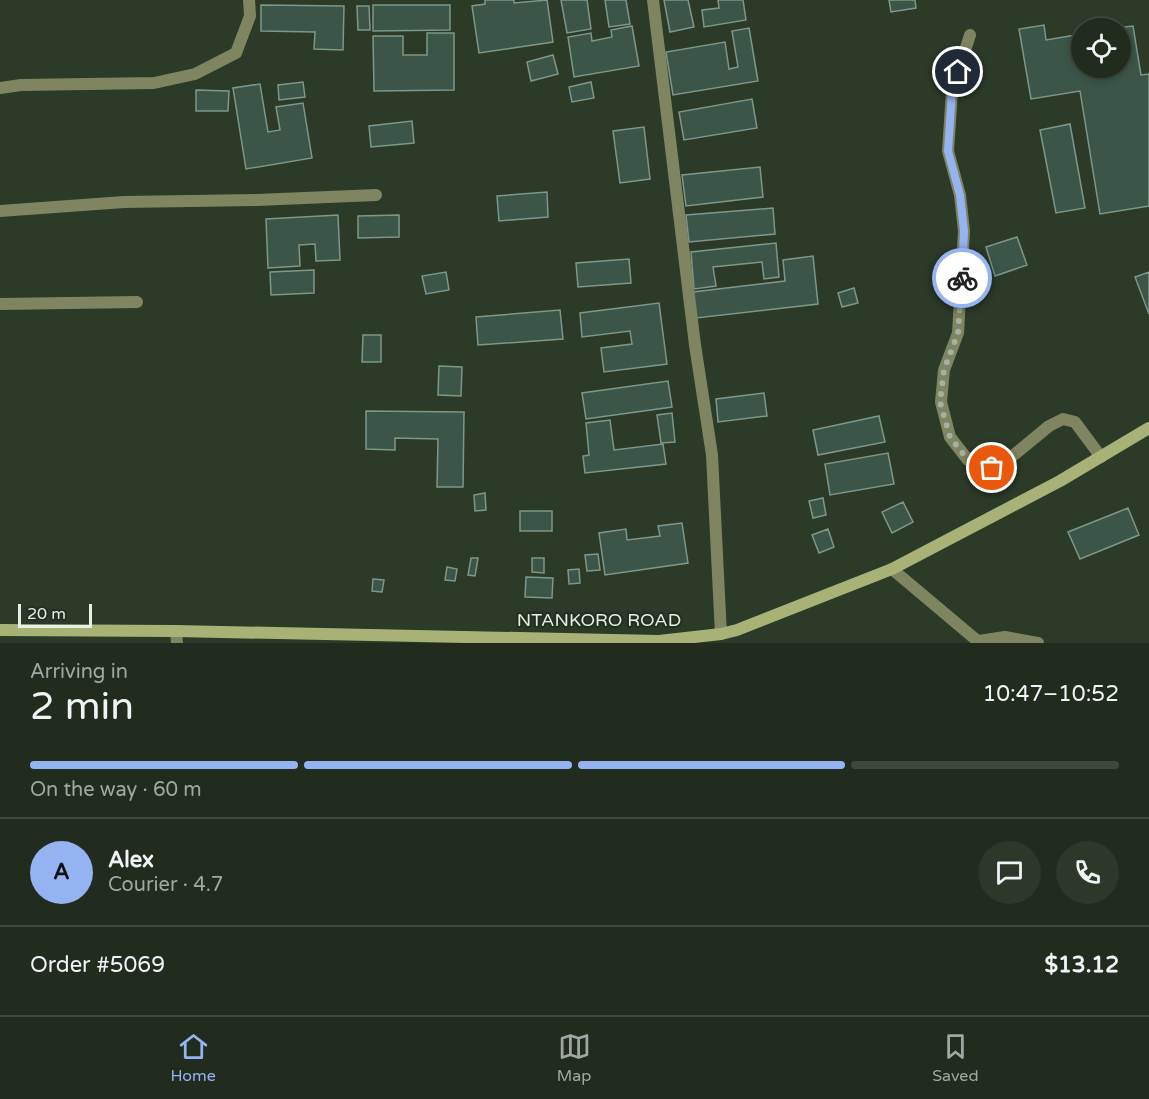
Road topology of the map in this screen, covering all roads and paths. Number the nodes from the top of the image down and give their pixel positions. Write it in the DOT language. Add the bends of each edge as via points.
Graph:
graph roads {
  1 [pos="249,0"];
  2 [pos="653,0"];
  3 [pos="970,35"];
  4 [pos="0,88"];
  5 [pos="376,195"];
  6 [pos="0,211"];
  7 [pos="137,302"];
  8 [pos="0,304"];
  9 [pos="1149,428"];
  10 [pos="1101,457"];
  11 [pos="892,569"];
  12 [pos="0,630"];
  13 [pos="721,634"];
  14 [pos="177,637"];
  15 [pos="455,640"];
  16 [pos="979,642"];
  17 [pos="1038,643"];
  1 -- 4 [label="street" via="249,16 236,53 195,74 154,83"];
  2 -- 13 [label="street" via="712,455"];
  3 -- 10 [label="street" via="952,91 948,151 960,195 964,231 958,333 944,370 940,402 950,437 968,460 992,468 1003,465 1063,419 1075,422"];
  5 -- 6 [label="street" via="123,202"];
  7 -- 8 [label="street"];
  9 -- 10 [label="main road, NTANKORO ROAD"];
  10 -- 11 [label="main road, NTANKORO ROAD"];
  11 -- 13 [label="main road, NTANKORO ROAD"];
  11 -- 16 [label="street"];
  12 -- 14 [label="main road, NTANKORO ROAD"];
  13 -- 15 [label="main road, NTANKORO ROAD" via="659,641"];
  14 -- 15 [label="main road, NTANKORO ROAD"];
  16 -- 17 [label="street" via="1005,637"];
}
